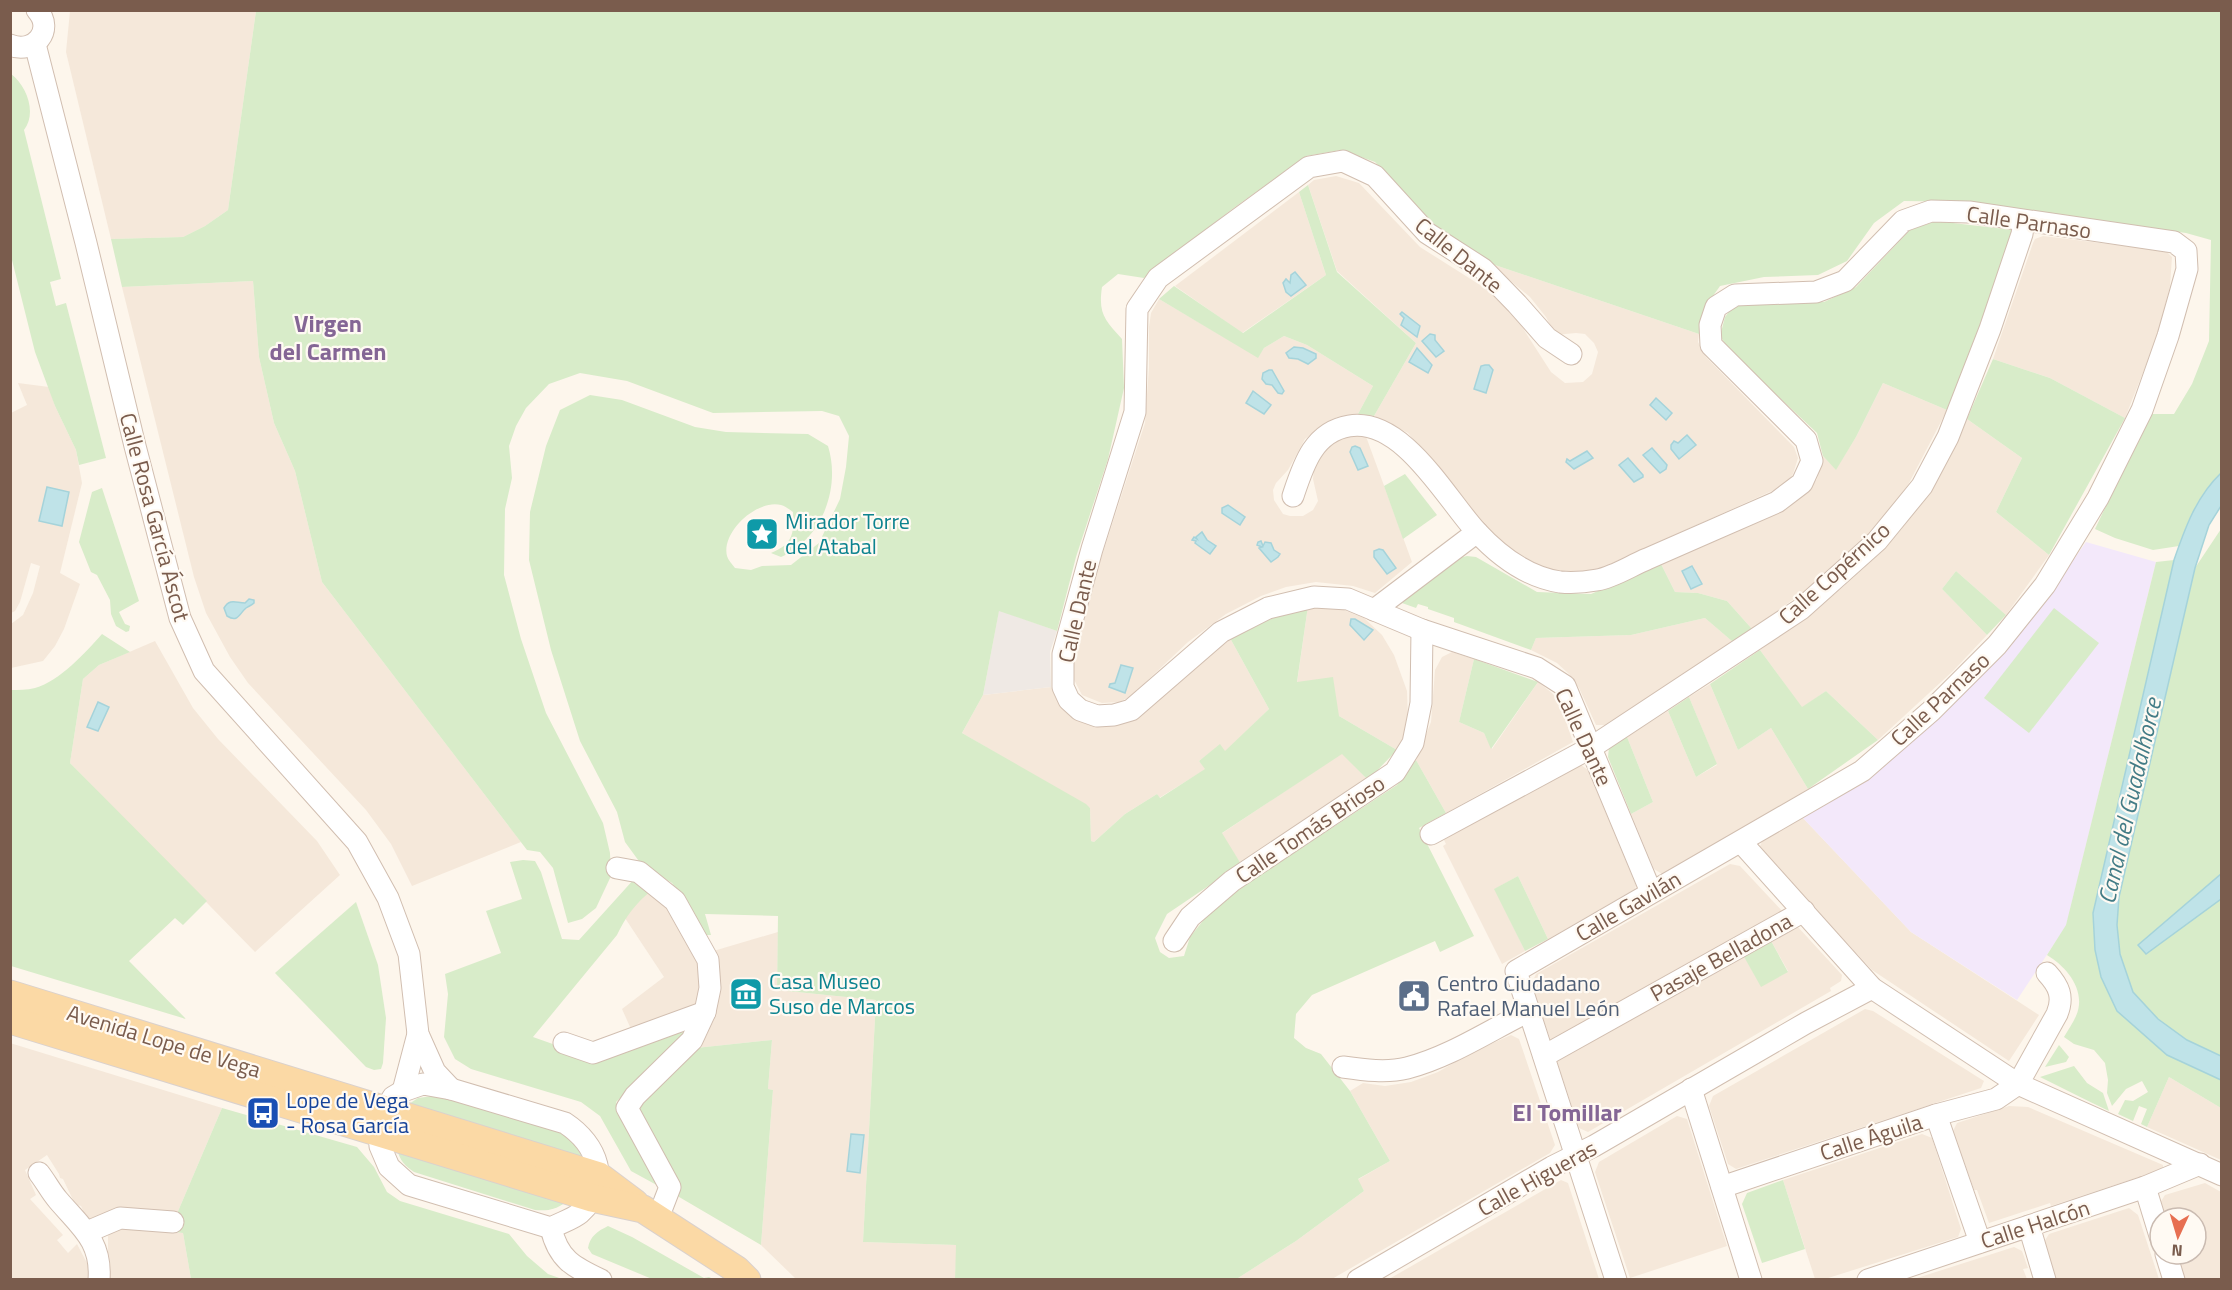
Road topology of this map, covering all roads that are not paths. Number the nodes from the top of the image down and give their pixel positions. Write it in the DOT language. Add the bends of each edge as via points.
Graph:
graph roads {
  1 [pos="42,14"];
  2 [pos="35,44"];
  3 [pos="10,45"];
  4 [pos="2024,220"];
  5 [pos="1571,354"];
  6 [pos="1293,496"];
  7 [pos="1477,532"];
  8 [pos="1374,610"];
  9 [pos="1422,630"];
  10 [pos="1592,747"];
  11 [pos="1431,834"];
  12 [pos="1742,842"];
  13 [pos="617,868"];
  14 [pos="1651,892"];
  15 [pos="1804,911"];
  16 [pos="1174,941"];
  17 [pos="2047,974"];
  18 [pos="1872,988"];
  19 [pos="10,994"];
  20 [pos="1528,1011"];
  21 [pos="705,1012"];
  22 [pos="10,1020"];
  23 [pos="418,1034"];
  24 [pos="564,1043"];
  25 [pos="1544,1056"];
  26 [pos="1343,1067"];
  27 [pos="2018,1084"];
  28 [pos="451,1089"];
  29 [pos="1691,1089"];
  30 [pos="389,1110"];
  31 [pos="1936,1115"];
  32 [pos="1576,1156"];
  33 [pos="2200,1164"];
  34 [pos="39,1173"];
  35 [pos="2222,1175"];
  36 [pos="596,1187"];
  37 [pos="1722,1187"];
  38 [pos="2145,1187"];
  39 [pos="2151,1206"];
  40 [pos="650,1213"];
  41 [pos="173,1222"];
  42 [pos="2029,1226"];
  43 [pos="551,1228"];
  44 [pos="87,1232"];
  45 [pos="1980,1242"];
  46 [pos="1870,1279"];
  47 [pos="99,1280"];
  48 [pos="601,1280"];
  49 [pos="747,1280"];
  50 [pos="1358,1280"];
  51 [pos="1616,1280"];
  52 [pos="1751,1280"];
  53 [pos="2045,1280"];
  1 -- 2 [label="street" via="42,36"];
  2 -- 3 [label="street" via="24,48"];
  2 -- 23 [label="street, Calle Rosa García Áscot" via="180,618 204,671 357,842 388,898 409,954"];
  4 -- 7 [label="street, Calle Parnaso" via="1970,212 1931,212 1903,221 1845,280 1816,292 1735,295 1716,308 1710,325 1711,345 1806,440 1812,461 1802,483 1777,502 1598,580 1562,582 1530,574"];
  4 -- 10 [label="street, Calle Copérnico" via="1990,329 1948,437 1922,486 1907,505 1877,541 1801,609"];
  4 -- 12 [label="street, Calle Parnaso" via="2174,242 2187,251 2187,268 2168,336 2142,410 2098,498 2051,576 1997,645 1932,711 1862,771"];
  5 -- 8 [label="street, Calle Dante" via="1547,338 1483,269 1427,233 1375,176 1343,161 1309,167 1158,278 1137,309 1135,412 1063,654 1063,687 1069,700 1080,710 1097,716 1131,710 1221,632 1268,608 1314,597 1348,599"];
  6 -- 7 [label="street, Calle Parnaso" via="1314,446 1334,429 1369,425 1394,437 1417,459"];
  7 -- 8 [label="street"];
  8 -- 9 [label="street, Calle Dante"];
  9 -- 10 [label="street, Calle Dante" via="1537,668 1565,686"];
  9 -- 16 [label="street, Calle Tomás Brioso" via="1421,703 1413,743 1395,772 1232,880 1190,917"];
  10 -- 11 [label="street, Calle Copérnico"];
  10 -- 14 [label="street, Calle Dante"];
  12 -- 14 [label="street, Calle Gavilán"];
  12 -- 15 [label="street"];
  13 -- 21 [label="street" via="639,872 675,902 708,960 710,988"];
  14 -- 20 [label="street, Calle Gavilán" via="1516,971"];
  15 -- 18 [label="street"];
  15 -- 25 [label="street, Pasaje Belladona"];
  17 -- 27 [label="street" via="2061,993 2061,1005"];
  18 -- 27 [label="street"];
  18 -- 29 [label="street, Calle Higueras"];
  19 -- 30 [label="main road, Avenida Lope de Vega"];
  20 -- 25 [label="street"];
  20 -- 26 [label="street" via="1437,1057 1406,1068 1373,1071"];
  21 -- 24 [label="street" via="593,1053"];
  21 -- 40 [label="street" via="692,1040 627,1108 670,1187"];
  22 -- 30 [label="main road, Avenida Lope de Vega"];
  23 -- 28 [label="street, Calle Rosa García Áscot" via="435,1072"];
  23 -- 30 [label="street, Calle Rosa García Áscot"];
  25 -- 32 [label="street"];
  27 -- 31 [label="street, Calle Águila" via="1996,1099"];
  27 -- 33 [label="street"];
  28 -- 30 [label="street" via="423,1084"];
  28 -- 36 [label="street" via="565,1123 578,1132 598,1164"];
  29 -- 32 [label="street, Calle Higueras"];
  29 -- 37 [label="street"];
  30 -- 36 [label="main road, Avenida Lope de Vega"];
  30 -- 43 [label="street" via="380,1146 389,1167 409,1185"];
  31 -- 37 [label="street, Calle Águila"];
  31 -- 45 [label="street"];
  32 -- 50 [label="street, Calle Higueras"];
  32 -- 51 [label="street"];
  33 -- 35 [label="street"];
  33 -- 38 [label="street, Calle Halcón"];
  34 -- 44 [label="street"];
  36 -- 40 [label="main road, Avenida Lope de Vega"];
  36 -- 43 [label="street" via="579,1214"];
  37 -- 52 [label="street"];
  38 -- 39 [label="street"];
  38 -- 42 [label="street, Calle Halcón"];
  40 -- 49 [label="main road, Avenida Lope de Vega"];
  41 -- 44 [label="street" via="120,1218"];
  42 -- 45 [label="street, Calle Halcón"];
  42 -- 53 [label="street"];
  43 -- 48 [label="street" via="555,1244 566,1260"];
  44 -- 47 [label="street" via="100,1263"];
  45 -- 46 [label="street, Calle Halcón"];
}
